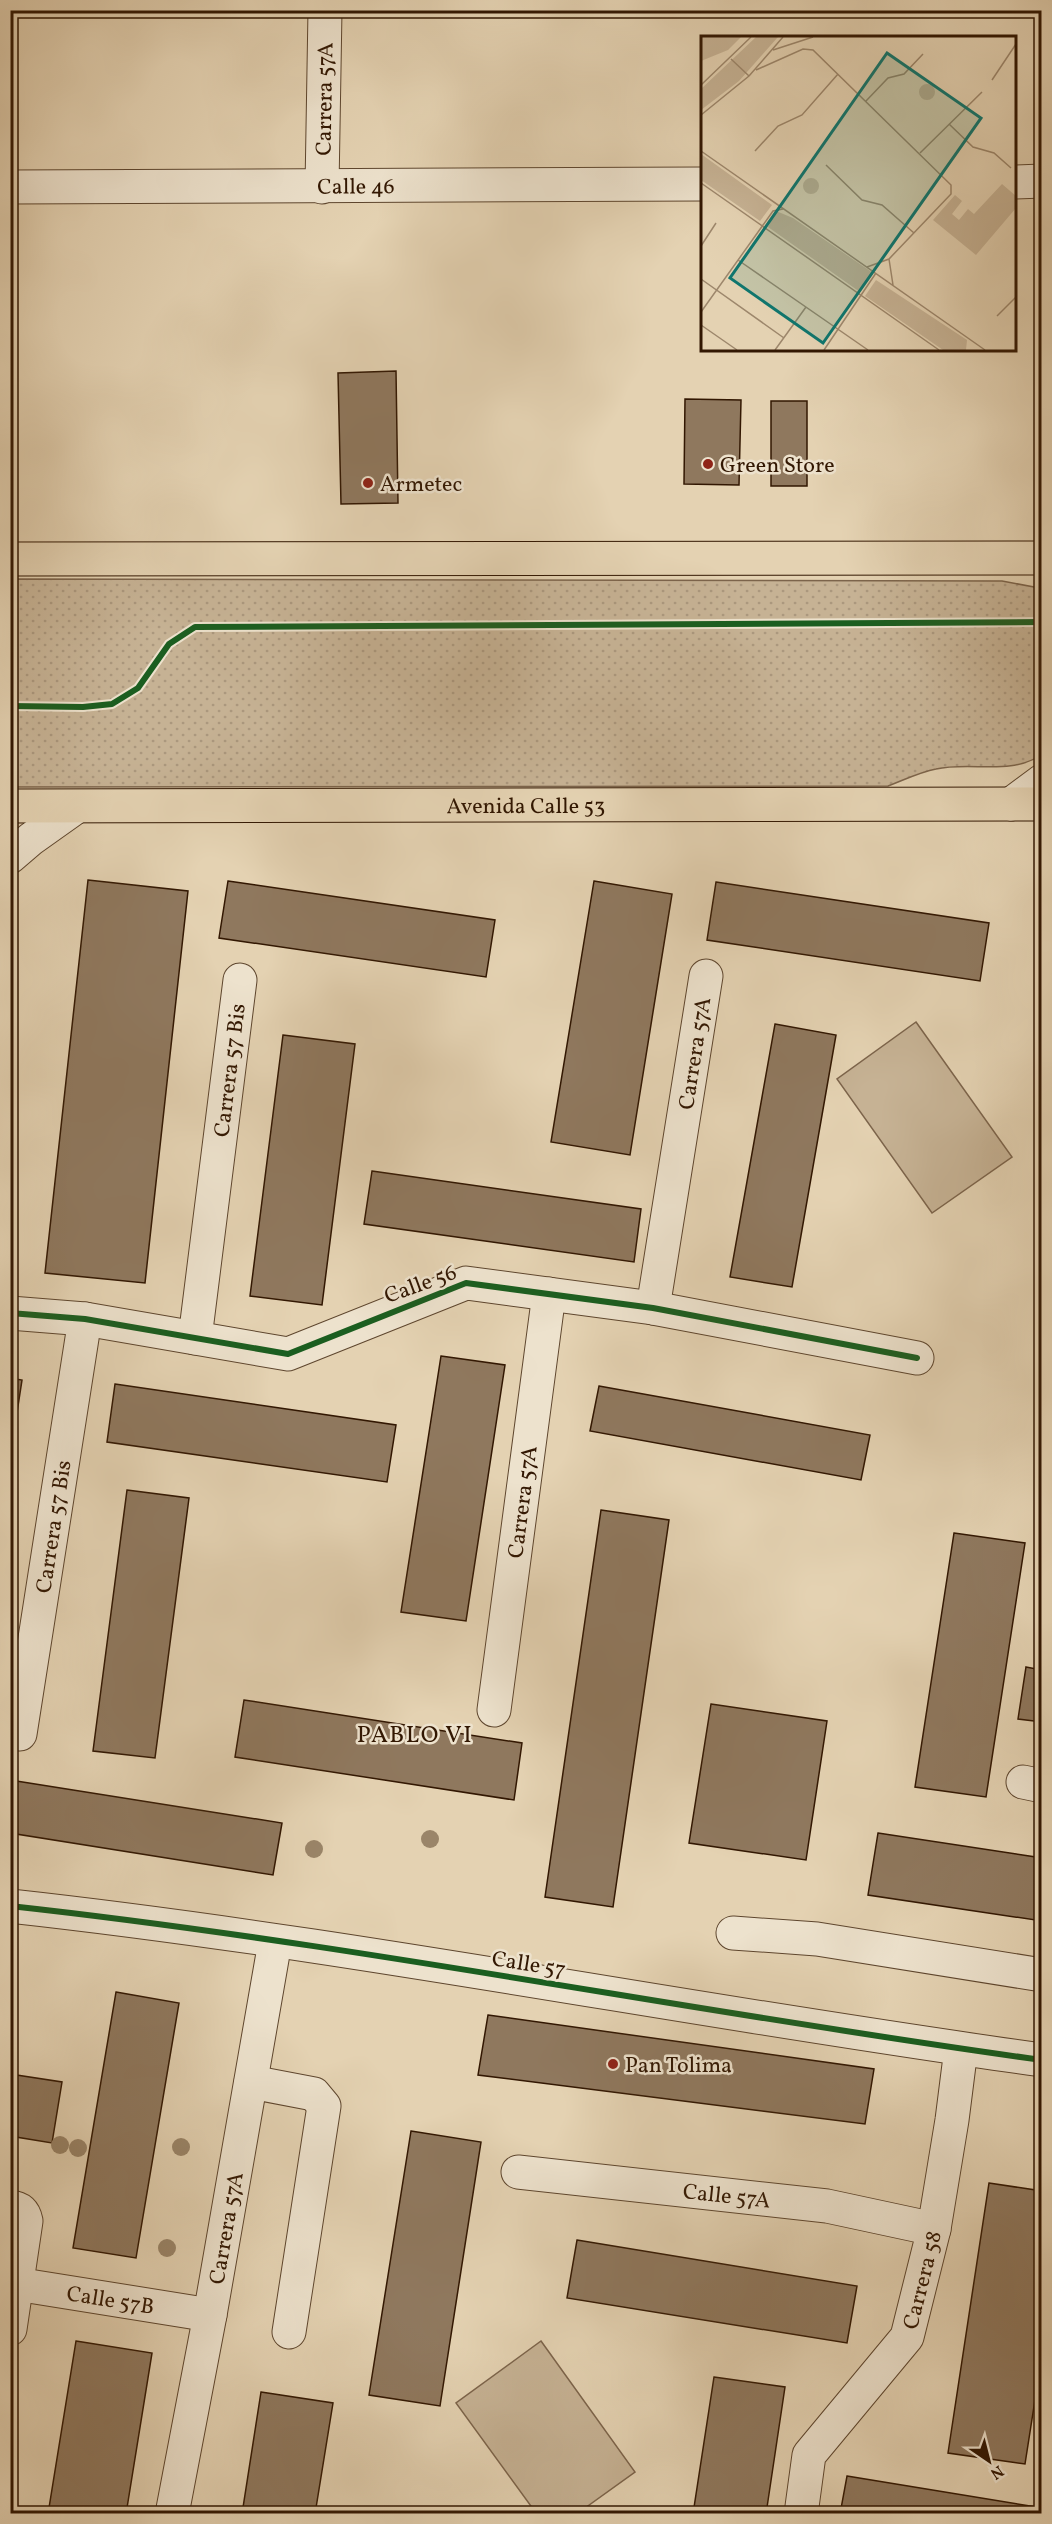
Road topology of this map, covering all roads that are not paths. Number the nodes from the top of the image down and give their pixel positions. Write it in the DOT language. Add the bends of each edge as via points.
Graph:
graph roads {
  1 [pos="325,10"];
  2 [pos="1016,182"];
  3 [pos="1041,182"];
  4 [pos="701,184"];
  5 [pos="10,187"];
  6 [pos="322,187"];
  7 [pos="1041,558"];
  8 [pos="10,559"];
  9 [pos="1041,781"];
  10 [pos="1026,804"];
  11 [pos="10,806"];
  12 [pos="76,807"];
  13 [pos="10,857"];
  14 [pos="706,976"];
  15 [pos="240,980"];
  16 [pos="549,1294"];
  17 [pos="653,1308"];
  18 [pos="10,1313"];
  19 [pos="85,1319"];
  20 [pos="195,1338"];
  21 [pos="917,1358"];
  22 [pos="494,1710"];
  23 [pos="20,1734"];
  24 [pos="10,1906"];
  25 [pos="733,1933"];
  26 [pos="275,1941"];
  27 [pos="1041,1975"];
  28 [pos="961,2049"];
  29 [pos="1041,2060"];
  30 [pos="251,2082"];
  31 [pos="518,2172"];
  32 [pos="10,2207"];
  33 [pos="934,2229"];
  34 [pos="14,2283"];
  35 [pos="210,2315"];
  36 [pos="10,2329"];
  37 [pos="289,2332"];
  38 [pos="172,2514"];
  39 [pos="801,2514"];
  1 -- 6 [label="street, Carrera 57A"];
  2 -- 3 [label="street"];
  4 -- 6 [label="street, Calle 46"];
  5 -- 6 [label="street, Calle 46"];
  7 -- 8 [label="main road"];
  9 -- 10 [label="street"];
  10 -- 12 [label="main road, Avenida Calle 53"];
  11 -- 12 [label="main road, Avenida Calle 53"];
  12 -- 13 [label="street"];
  14 -- 17 [label="street, Carrera 57A"];
  15 -- 20 [label="street, Carrera 57 Bis"];
  16 -- 17 [label="street, Calle 56"];
  16 -- 20 [label="street, Calle 56" via="466,1283 288,1354"];
  16 -- 22 [label="street, Carrera 57A"];
  17 -- 21 [label="street, Calle 56"];
  18 -- 19 [label="street, Calle 56"];
  19 -- 20 [label="street, Calle 56"];
  19 -- 23 [label="street, Carrera 57 Bis"];
  24 -- 26 [label="street, Calle 57"];
  25 -- 27 [label="street" via="817,1939"];
  26 -- 28 [label="street, Calle 57"];
  26 -- 30 [label="street, Carrera 57A"];
  28 -- 29 [label="street, Calle 57"];
  28 -- 33 [label="street, Carrera 58"];
  30 -- 35 [label="street, Carrera 57A"];
  30 -- 37 [label="street" via="314,2094 324,2106"];
  31 -- 33 [label="street, Calle 57A" via="827,2206"];
  32 -- 34 [label="street" via="25,2213 27,2221"];
  33 -- 39 [label="street, Carrera 58" via="907,2337 809,2455"];
  34 -- 35 [label="street, Calle 57B"];
  34 -- 36 [label="street"];
  35 -- 38 [label="street, Carrera 57A"];
}
